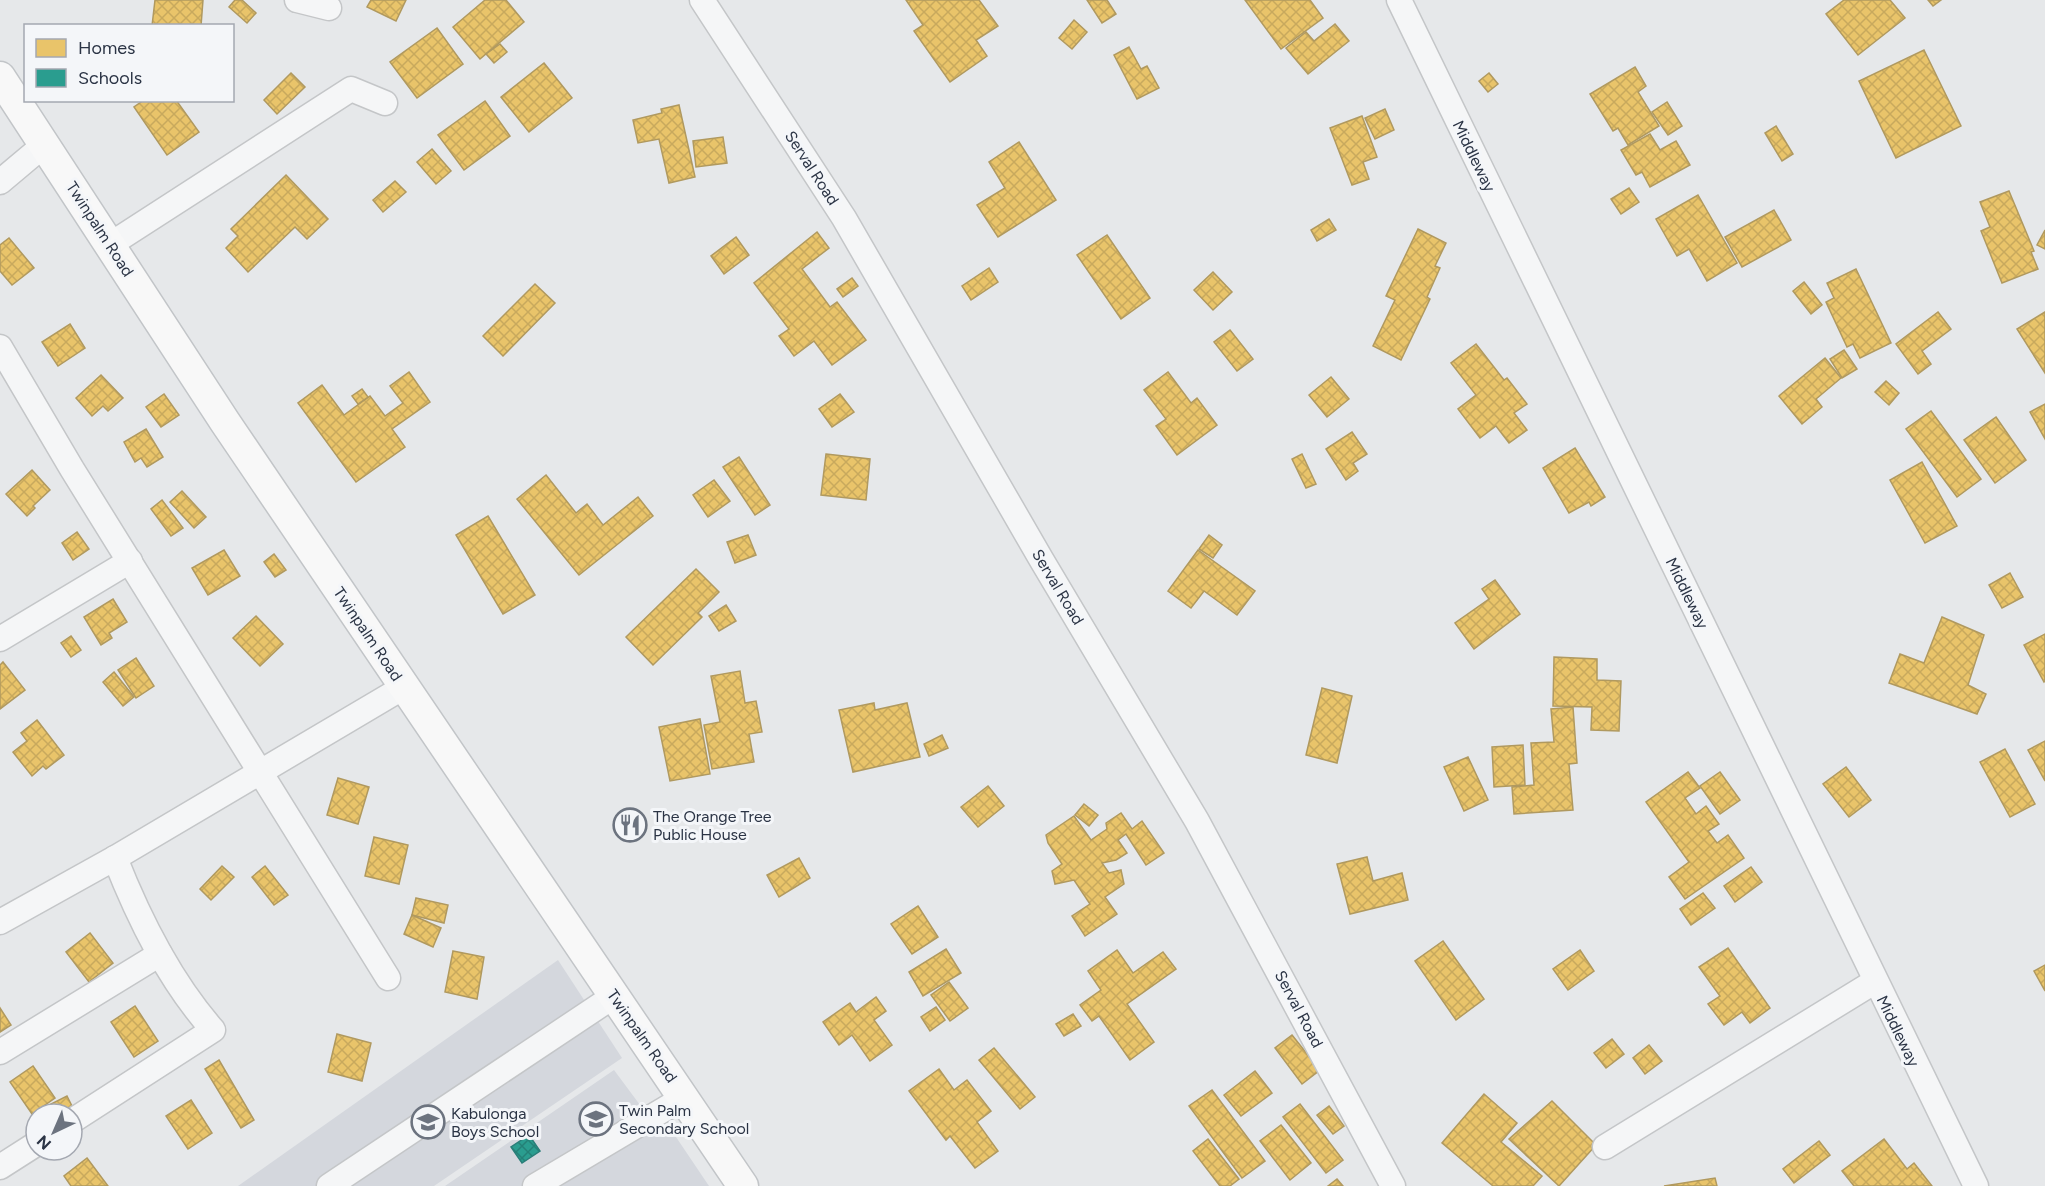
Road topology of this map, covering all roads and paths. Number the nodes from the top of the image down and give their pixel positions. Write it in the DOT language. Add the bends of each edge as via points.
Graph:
graph roads {
  1 [pos="297,0"];
  2 [pos="702,0"];
  3 [pos="1399,0"];
  4 [pos="329,8"];
  5 [pos="0,77"];
  6 [pos="385,103"];
  7 [pos="44,145"];
  8 [pos="0,182"];
  9 [pos="111,244"];
  10 [pos="0,347"];
  11 [pos="130,561"];
  12 [pos="0,639"];
  13 [pos="404,687"];
  14 [pos="261,772"];
  15 [pos="115,858"];
  16 [pos="0,922"];
  17 [pos="160,954"];
  18 [pos="388,978"];
  19 [pos="1874,982"];
  20 [pos="614,996"];
  21 [pos="0,1052"];
  22 [pos="685,1097"];
  23 [pos="84,1113"];
  24 [pos="1605,1146"];
  25 [pos="24,1152"];
  26 [pos="0,1167"];
  27 [pos="566,1179"];
  28 [pos="329,1186"];
  29 [pos="535,1186"];
  30 [pos="743,1186"];
  31 [pos="1393,1186"];
  32 [pos="1976,1186"];
  1 -- 4 [label="street"];
  2 -- 31 [label="street, Serval Road" via="844,218 1197,822"];
  3 -- 19 [label="street, Middleway" via="1816,855"];
  5 -- 7 [label="main road, Twinpalm Road"];
  6 -- 9 [label="street" via="351,89"];
  7 -- 8 [label="street"];
  7 -- 9 [label="main road, Twinpalm Road"];
  9 -- 13 [label="main road, Twinpalm Road" via="225,422"];
  10 -- 11 [label="street"];
  11 -- 12 [label="street"];
  11 -- 14 [label="street"];
  13 -- 14 [label="street"];
  13 -- 20 [label="main road, Twinpalm Road"];
  14 -- 15 [label="street"];
  14 -- 18 [label="street"];
  15 -- 16 [label="street"];
  15 -- 17 [label="street" via="138,917"];
  17 -- 21 [label="street"];
  17 -- 23 [label="street" via="213,1030"];
  19 -- 24 [label="street"];
  19 -- 32 [label="street, Middleway"];
  20 -- 22 [label="main road, Twinpalm Road"];
  20 -- 28 [label="street"];
  22 -- 27 [label="street"];
  22 -- 30 [label="main road, Twinpalm Road"];
  25 -- 26 [label="street"];
  27 -- 29 [label="street"];
}
